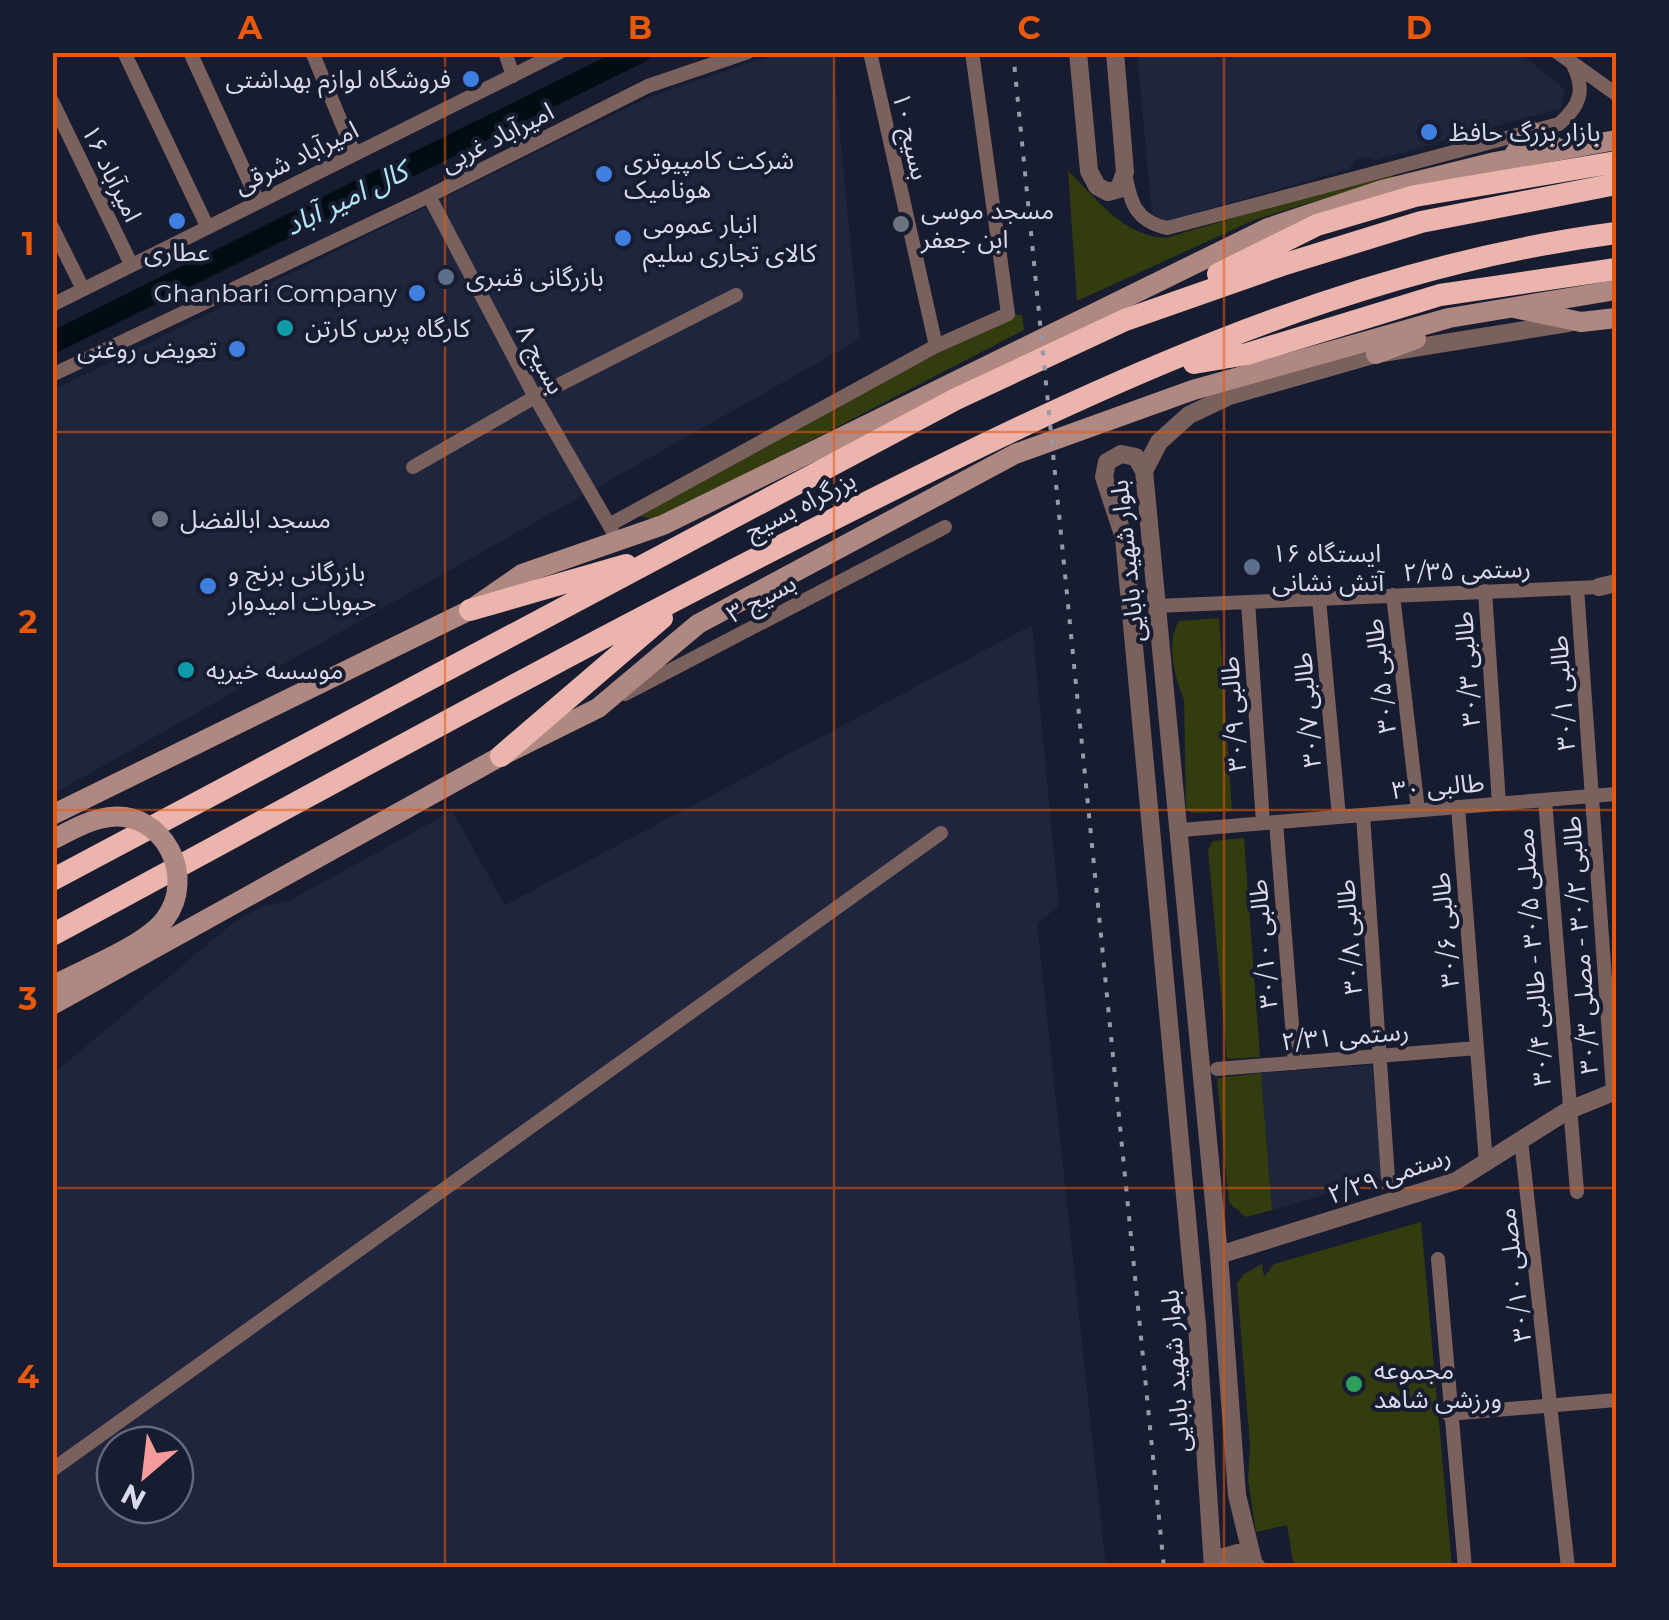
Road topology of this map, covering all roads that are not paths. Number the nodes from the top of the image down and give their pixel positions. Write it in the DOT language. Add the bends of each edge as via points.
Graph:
graph roads {
  1 [pos="124,52"];
  2 [pos="190,52"];
  3 [pos="312,52"];
  4 [pos="506,52"];
  5 [pos="560,52"];
  6 [pos="748,52"];
  7 [pos="870,52"];
  8 [pos="972,52"];
  9 [pos="1078,52"];
  10 [pos="1115,52"];
  11 [pos="1557,52"];
  12 [pos="1573,65"];
  13 [pos="513,76"];
  14 [pos="1616,94"];
  15 [pos="52,101"];
  16 [pos="1530,131"];
  17 [pos="1616,140"];
  18 [pos="1560,150"];
  19 [pos="354,153"];
  20 [pos="1511,159"];
  21 [pos="1616,162"];
  22 [pos="1125,172"];
  23 [pos="1616,184"];
  24 [pos="430,196"];
  25 [pos="258,201"];
  26 [pos="207,226"];
  27 [pos="52,228"];
  28 [pos="1616,233"];
  29 [pos="131,264"];
  30 [pos="1616,269"];
  31 [pos="83,289"];
  32 [pos="1616,290"];
  33 [pos="736,295"];
  34 [pos="52,304"];
  35 [pos="1503,306"];
  36 [pos="1616,318"];
  37 [pos="1126,320"];
  38 [pos="1581,322"];
  39 [pos="936,346"];
  40 [pos="1376,354"];
  41 [pos="1146,372"];
  42 [pos="52,376"];
  43 [pos="535,398"];
  44 [pos="413,467"];
  45 [pos="1144,470"];
  46 [pos="945,527"];
  47 [pos="613,532"];
  48 [pos="672,552"];
  49 [pos="1611,586"];
  50 [pos="697,588"];
  51 [pos="1578,588"];
  52 [pos="1485,592"];
  53 [pos="1393,596"];
  54 [pos="1319,599"];
  55 [pos="1248,602"];
  56 [pos="1156,606"];
  57 [pos="470,610"];
  58 [pos="598,708"];
  59 [pos="501,756"];
  60 [pos="1616,794"];
  61 [pos="1592,796"];
  62 [pos="1545,800"];
  63 [pos="1499,804"];
  64 [pos="1458,807"];
  65 [pos="1418,810"];
  66 [pos="52,815"];
  67 [pos="1363,815"];
  68 [pos="1339,817"];
  69 [pos="1269,823"];
  70 [pos="1181,830"];
  71 [pos="940,833"];
  72 [pos="52,840"];
  73 [pos="52,880"];
  74 [pos="52,935"];
  75 [pos="52,986"];
  76 [pos="52,1006"];
  77 [pos="1477,1048"];
  78 [pos="1380,1056"];
  79 [pos="1296,1062"];
  80 [pos="1217,1069"];
  81 [pos="1615,1091"];
  82 [pos="1567,1111"];
  83 [pos="1521,1140"];
  84 [pos="1486,1164"];
  85 [pos="1388,1178"];
  86 [pos="1576,1192"];
  87 [pos="1220,1255"];
  88 [pos="1438,1259"];
  89 [pos="1616,1400"];
  90 [pos="1551,1405"];
  91 [pos="1448,1414"];
  92 [pos="52,1470"];
  93 [pos="1255,1564"];
  94 [pos="1214,1568"];
  95 [pos="1464,1568"];
  96 [pos="1568,1568"];
  1 -- 26 [label="street"];
  2 -- 25 [label="street"];
  3 -- 19 [label="street"];
  4 -- 13 [label="street"];
  5 -- 13 [label="street, امیرآباد شرقی"];
  6 -- 24 [label="street, امیرآباد غربی" via="648,86"];
  7 -- 39 [label="street, بسیج ۱۰"];
  8 -- 39 [label="street" via="1008,314"];
  9 -- 22 [label="street" via="1089,172 1108,192 1118,188"];
  10 -- 22 [label="street"];
  11 -- 12 [label="street"];
  12 -- 14 [label="street"];
  12 -- 16 [label="street" via="1581,94 1573,112 1560,124"];
  13 -- 19 [label="street, امیرآباد شرقی"];
  15 -- 29 [label="street, امیرآباد ۱۶"];
  16 -- 18 [label="main road"];
  16 -- 20 [label="main road"];
  16 -- 22 [label="street" via="1166,228 1147,224 1130,204"];
  17 -- 18 [label="main road"];
  18 -- 20 [label="main road"];
  19 -- 25 [label="street, امیرآباد شرقی"];
  20 -- 47 [label="main road" via="1382,190 1268,228 663,526"];
  21 -- 37 [label="highway" via="1415,196 1317,225"];
  23 -- 37 [label="highway, بزرگراه بسیج" via="1421,222"];
  24 -- 42 [label="street, امیرآباد غربی"];
  24 -- 43 [label="street, بسیج ۸"];
  25 -- 26 [label="street, امیرآباد شرقی"];
  26 -- 29 [label="street, امیرآباد شرقی"];
  27 -- 31 [label="street"];
  28 -- 41 [label="highway, بزرگراه بسیج" via="1434,270 1298,311"];
  29 -- 31 [label="street, امیرآباد شرقی"];
  30 -- 41 [label="highway" via="1440,296 1248,354"];
  31 -- 34 [label="street, امیرآباد شرقی"];
  32 -- 35 [label="main road"];
  33 -- 43 [label="street"];
  35 -- 38 [label="main road"];
  35 -- 40 [label="main road"];
  35 -- 58 [label="main road" via="1193,390 1015,454 698,624"];
  36 -- 38 [label="main road"];
  37 -- 48 [label="highway, بزرگراه بسیج" via="956,399"];
  38 -- 40 [label="street"];
  39 -- 47 [label="street"];
  40 -- 45 [label="street" via="1228,396 1189,415 1158,442"];
  41 -- 50 [label="highway, بزرگراه بسیج" via="980,445"];
  43 -- 44 [label="street"];
  43 -- 47 [label="street, بسیج ۸"];
  45 -- 56 [label="street, بلوار شهید بابایی"];
  45 -- 94 [label="street, بلوار شهید بابایی" via="1136,458 1120,454 1108,462 1104,477 1124,538"];
  46 -- 58 [label="street, بسیج ۳"];
  47 -- 57 [label="main road" via="522,574"];
  48 -- 57 [label="highway"];
  48 -- 73 [label="highway, بزرگراه بسیج"];
  49 -- 51 [label="street, رستمی ۲/۳۵"];
  50 -- 59 [label="highway"];
  50 -- 74 [label="highway, بزرگراه بسیج"];
  51 -- 52 [label="street, رستمی ۲/۳۵"];
  51 -- 61 [label="street, طالبی ۳۰/۱"];
  52 -- 53 [label="street, رستمی ۲/۳۵"];
  52 -- 63 [label="street, طالبی ۳۰/۳"];
  53 -- 54 [label="street, رستمی ۲/۳۵"];
  53 -- 65 [label="street, طالبی ۳۰/۵"];
  54 -- 55 [label="street, رستمی ۲/۳۵"];
  54 -- 68 [label="street, طالبی ۳۰/۷"];
  55 -- 56 [label="street, رستمی ۲/۳۵"];
  55 -- 69 [label="street, طالبی ۳۰/۹"];
  56 -- 70 [label="street, بلوار شهید بابایی"];
  57 -- 66 [label="main road"];
  58 -- 59 [label="main road"];
  59 -- 76 [label="main road"];
  60 -- 61 [label="street, طالبی ۳۰"];
  61 -- 62 [label="street, طالبی ۳۰"];
  61 -- 81 [label="street, طالبی ۳۰/۲ - مصلی ۳۰/۳"];
  62 -- 63 [label="street, طالبی ۳۰"];
  62 -- 82 [label="street, مصلی ۳۰/۵ - طالبی ۳۰/۴"];
  63 -- 64 [label="street, طالبی ۳۰"];
  64 -- 65 [label="street, طالبی ۳۰"];
  64 -- 77 [label="street, طالبی ۳۰/۶"];
  65 -- 67 [label="street, طالبی ۳۰"];
  67 -- 68 [label="street, طالبی ۳۰"];
  67 -- 78 [label="street, طالبی ۳۰/۸"];
  68 -- 69 [label="street, طالبی ۳۰"];
  69 -- 70 [label="street, طالبی ۳۰"];
  69 -- 79 [label="street, طالبی ۳۰/۱۰"];
  70 -- 87 [label="street, بلوار شهید بابایی"];
  71 -- 92 [label="street"];
  72 -- 75 [label="main road, bridge" via="90,822 130,818 166,842 180,882 164,922"];
  77 -- 78 [label="street, رستمی ۲/۳۱"];
  77 -- 84 [label="street, طالبی ۳۰/۶"];
  78 -- 79 [label="street, رستمی ۲/۳۱"];
  78 -- 85 [label="street, طالبی ۳۰/۸"];
  79 -- 80 [label="street, رستمی ۲/۳۱"];
  81 -- 82 [label="street, رستمی ۲/۲۹"];
  82 -- 83 [label="street, رستمی ۲/۲۹"];
  82 -- 86 [label="street, مصلی ۳۰/۵ - طالبی ۳۰/۴"];
  83 -- 84 [label="street, رستمی ۲/۲۹"];
  83 -- 90 [label="street, مصلی ۳۰/۱۰"];
  84 -- 87 [label="street, رستمی ۲/۲۹" via="1424,1194"];
  87 -- 93 [label="street, بلوار شهید بابایی" via="1237,1495"];
  88 -- 91 [label="street"];
  89 -- 90 [label="street"];
  90 -- 91 [label="street"];
  90 -- 96 [label="street, مصلی ۳۰/۱۰"];
  91 -- 95 [label="street"];
  93 -- 94 [label="street" via="1246,1555 1229,1554"];
}
